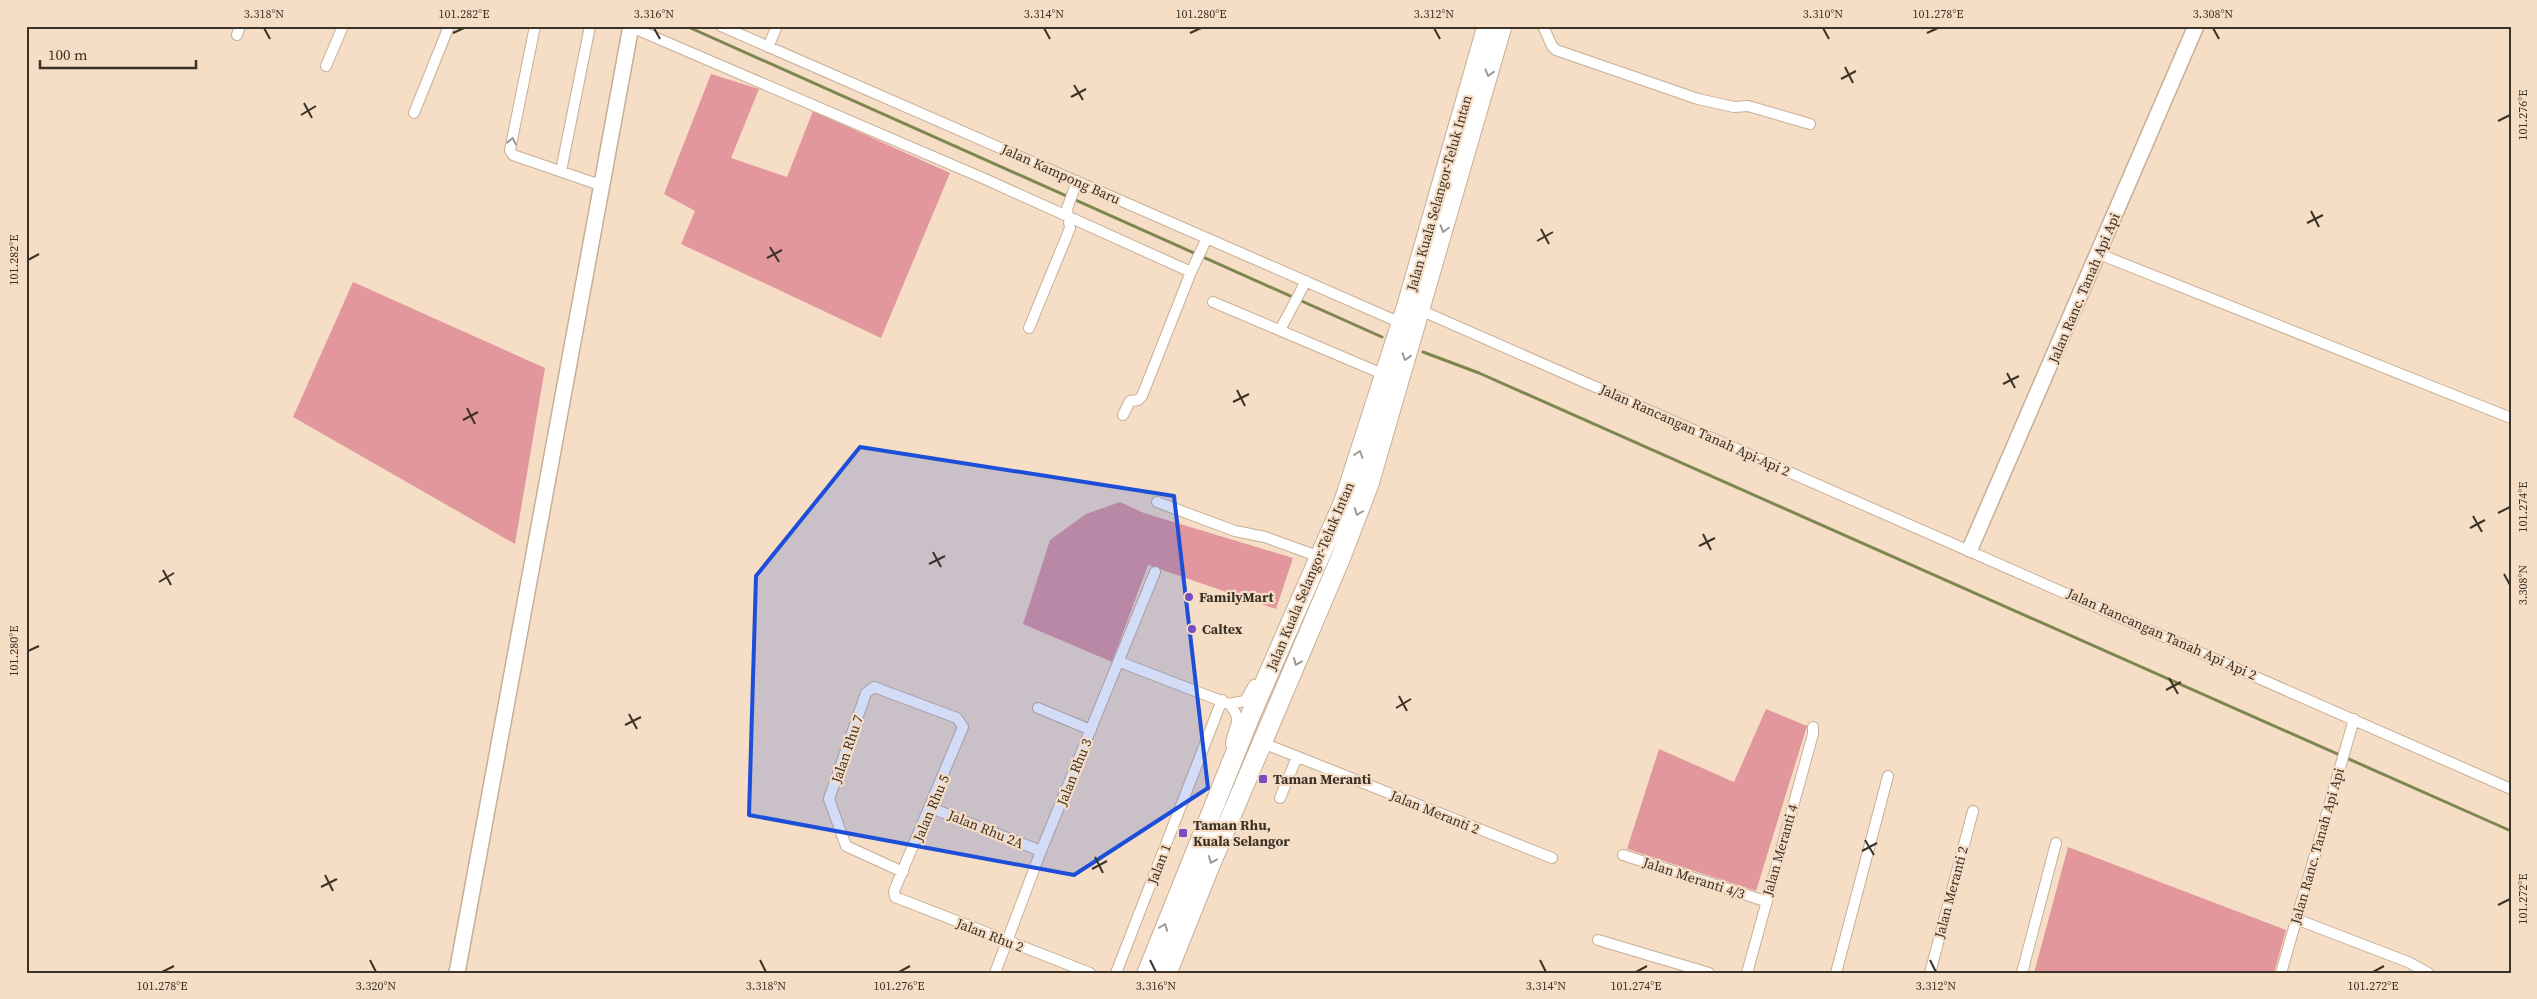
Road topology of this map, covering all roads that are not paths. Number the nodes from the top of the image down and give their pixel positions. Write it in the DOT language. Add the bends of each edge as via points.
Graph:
graph roads {
  1 [pos="343,26"];
  2 [pos="449,26"];
  3 [pos="535,26"];
  4 [pos="590,26"];
  5 [pos="631,26"];
  6 [pos="721,26"];
  7 [pos="777,26"];
  8 [pos="1487,26"];
  9 [pos="1502,26"];
  10 [pos="1543,26"];
  11 [pos="2196,26"];
  12 [pos="768,47"];
  13 [pos="326,66"];
  14 [pos="414,113"];
  15 [pos="1810,124"];
  16 [pos="561,171"];
  17 [pos="600,185"];
  18 [pos="1076,185"];
  19 [pos="1068,213"];
  20 [pos="1207,238"];
  21 [pos="2099,254"];
  22 [pos="1190,272"];
  23 [pos="1306,281"];
  24 [pos="1212,302"];
  25 [pos="1420,310"];
  26 [pos="1401,323"];
  27 [pos="1029,328"];
  28 [pos="1280,330"];
  29 [pos="1385,375"];
  30 [pos="1123,415"];
  31 [pos="2511,418"];
  32 [pos="1156,502"];
  33 [pos="1970,549"];
  34 [pos="1320,557"];
  35 [pos="1155,572"];
  36 [pos="1277,654"];
  37 [pos="1120,662"];
  38 [pos="1226,702"];
  39 [pos="1038,708"];
  40 [pos="2354,719"];
  41 [pos="962,723"];
  42 [pos="1813,727"];
  43 [pos="1091,730"];
  44 [pos="1263,743"];
  45 [pos="1297,757"];
  46 [pos="1229,767"];
  47 [pos="1888,776"];
  48 [pos="2511,789"];
  49 [pos="1280,798"];
  50 [pos="931,808"];
  51 [pos="1973,811"];
  52 [pos="2056,843"];
  53 [pos="1041,851"];
  54 [pos="1623,855"];
  55 [pos="1552,858"];
  56 [pos="903,872"];
  57 [pos="894,891"];
  58 [pos="1765,901"];
  59 [pos="2296,919"];
  60 [pos="1598,940"];
  61 [pos="1007,942"];
  62 [pos="457,973"];
  63 [pos="995,973"];
  64 [pos="1090,973"];
  65 [pos="1116,973"];
  66 [pos="1147,973"];
  67 [pos="1167,973"];
  68 [pos="1709,973"];
  69 [pos="1747,973"];
  70 [pos="1836,973"];
  71 [pos="1930,973"];
  72 [pos="2022,973"];
  73 [pos="2281,973"];
  74 [pos="2428,973"];
  1 -- 13 [label="street"];
  2 -- 14 [label="street"];
  16 -- 3 [label="street, one-way" via="514,156 510,150"];
  4 -- 16 [label="street"];
  5 -- 17 [label="street"];
  5 -- 19 [label="street"];
  6 -- 12 [label="street, Jalan Kampong Baru"];
  7 -- 12 [label="street"];
  8 -- 26 [label="highway, Jalan Kuala Selangor-Teluk Intan"];
  9 -- 25 [label="highway, Jalan Kuala Selangor-Teluk Intan, one-way"];
  10 -- 15 [label="street" via="1556,50 1698,99 1734,107 1748,106"];
  11 -- 21 [label="street, Jalan Ranc. Tanah Api Api"];
  12 -- 18 [label="street, Jalan Kampong Baru"];
  16 -- 17 [label="street"];
  17 -- 62 [label="street"];
  18 -- 19 [label="street"];
  18 -- 20 [label="street, Jalan Kampong Baru"];
  19 -- 22 [label="street"];
  19 -- 27 [label="street" via="1070,228"];
  20 -- 22 [label="street"];
  20 -- 23 [label="street, Jalan Kampong Baru"];
  21 -- 31 [label="street"];
  21 -- 33 [label="street, Jalan Ranc. Tanah Api Api"];
  22 -- 30 [label="street" via="1142,396 1130,401"];
  23 -- 26 [label="street, Jalan Kampong Baru"];
  23 -- 28 [label="street"];
  24 -- 28 [label="street"];
  25 -- 33 [label="street, Jalan Rancangan Tanah Api-Api 2"];
  25 -- 44 [label="highway, Jalan Kuala Selangor-Teluk Intan, one-way" via="1368,484"];
  26 -- 29 [label="highway, Jalan Kuala Selangor-Teluk Intan"];
  28 -- 29 [label="street"];
  34 -- 29 [label="highway, Jalan Kuala Selangor-Teluk Intan, one-way" via="1344,501"];
  32 -- 34 [label="street"];
  33 -- 40 [label="street, Jalan Rancangan Tanah Api Api 2"];
  34 -- 36 [label="highway, Jalan Kuala Selangor-Teluk Intan"];
  35 -- 37 [label="street, Jalan Rhu 3"];
  36 -- 38 [label="street" via="1263,666 1250,696 1244,701"];
  36 -- 46 [label="highway, Jalan Kuala Selangor-Teluk Intan"];
  37 -- 38 [label="street"];
  37 -- 43 [label="street, Jalan Rhu 3"];
  38 -- 46 [label="street" via="1236,711 1238,720 1231,738"];
  38 -- 65 [label="street, Jalan 1"];
  39 -- 43 [label="street"];
  40 -- 48 [label="street"];
  40 -- 59 [label="street, Jalan Ranc. Tanah Api Api"];
  41 -- 50 [label="street, Jalan Rhu 5" via="963,731"];
  41 -- 56 [label="street, Jalan Rhu 7" via="957,718 878,687 866,693 829,799 846,846"];
  42 -- 58 [label="street, Jalan Meranti 4"];
  43 -- 53 [label="street, Jalan Rhu 3"];
  44 -- 45 [label="street, Jalan Meranti 2"];
  44 -- 67 [label="highway, Jalan Kuala Selangor-Teluk Intan, one-way"];
  45 -- 49 [label="street"];
  45 -- 55 [label="street, Jalan Meranti 2"];
  66 -- 46 [label="highway, Jalan Kuala Selangor-Teluk Intan, one-way"];
  47 -- 70 [label="street"];
  50 -- 53 [label="street, Jalan Rhu 2A"];
  50 -- 56 [label="street, Jalan Rhu 5"];
  51 -- 71 [label="street, Jalan Meranti 2"];
  52 -- 72 [label="street"];
  53 -- 61 [label="street, Jalan Rhu 3"];
  54 -- 58 [label="street, Jalan Meranti 4/3"];
  56 -- 57 [label="street, Jalan Rhu 5"];
  57 -- 61 [label="street, Jalan Rhu 2" via="899,900"];
  58 -- 69 [label="street, Jalan Meranti 4"];
  59 -- 73 [label="street, Jalan Ranc. Tanah Api Api"];
  59 -- 74 [label="street" via="2408,962"];
  60 -- 68 [label="street"];
  61 -- 63 [label="street, Jalan Rhu 3"];
  61 -- 64 [label="street, Jalan Rhu 2"];
}
